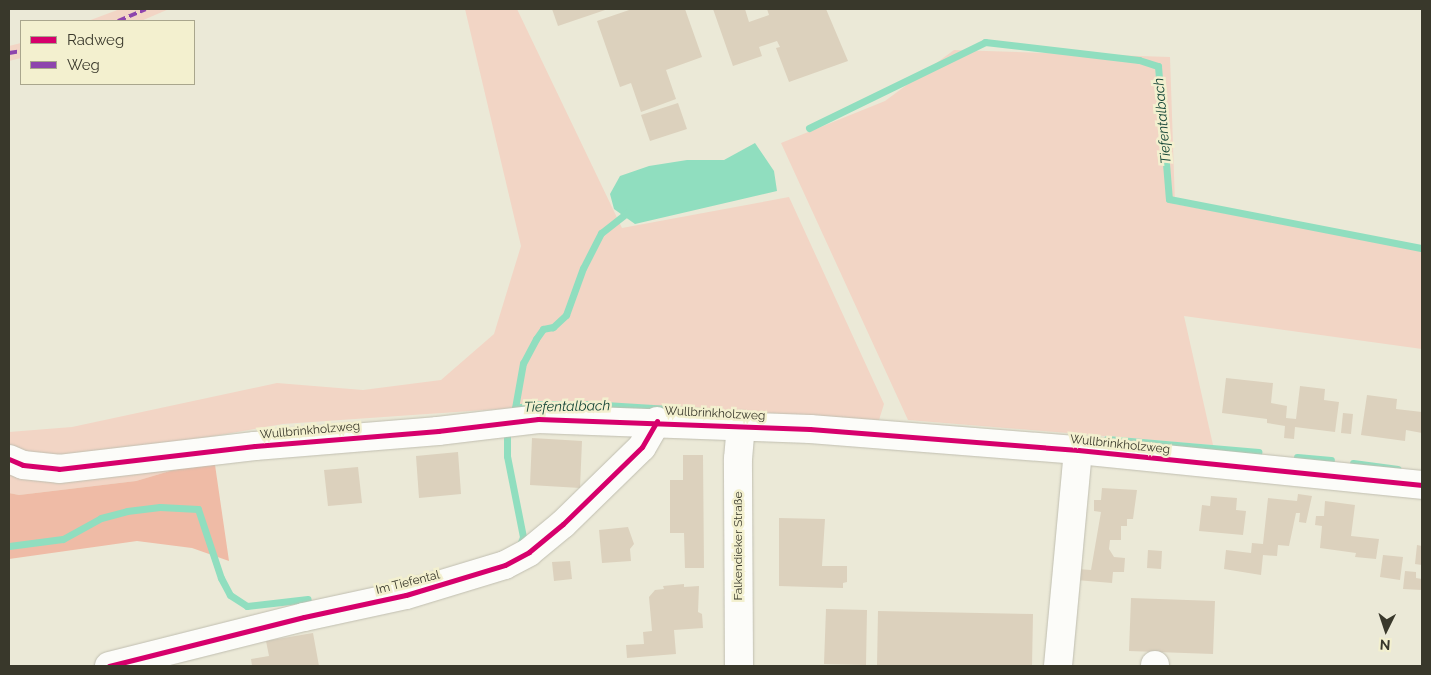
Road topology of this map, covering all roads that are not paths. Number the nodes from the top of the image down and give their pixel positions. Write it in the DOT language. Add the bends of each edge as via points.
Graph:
graph roads {
  1 [pos="657,421"];
  2 [pos="741,425"];
  3 [pos="1078,450"];
  4 [pos="9,460"];
  5 [pos="1422,486"];
  6 [pos="109,666"];
  7 [pos="739,666"];
  8 [pos="1058,666"];
  1 -- 2 [label="street, Wullbrinkholzweg"];
  1 -- 4 [label="street, Wullbrinkholzweg" via="538,419 255,446 59,469"];
  1 -- 6 [label="street, Im Tiefental" via="642,447 563,524 529,552 505,565 406,595"];
  2 -- 3 [label="street, Wullbrinkholzweg"];
  2 -- 7 [label="street, Falkendieker Straße" via="738,459"];
  3 -- 5 [label="street, Wullbrinkholzweg"];
  3 -- 8 [label="street"];
}
